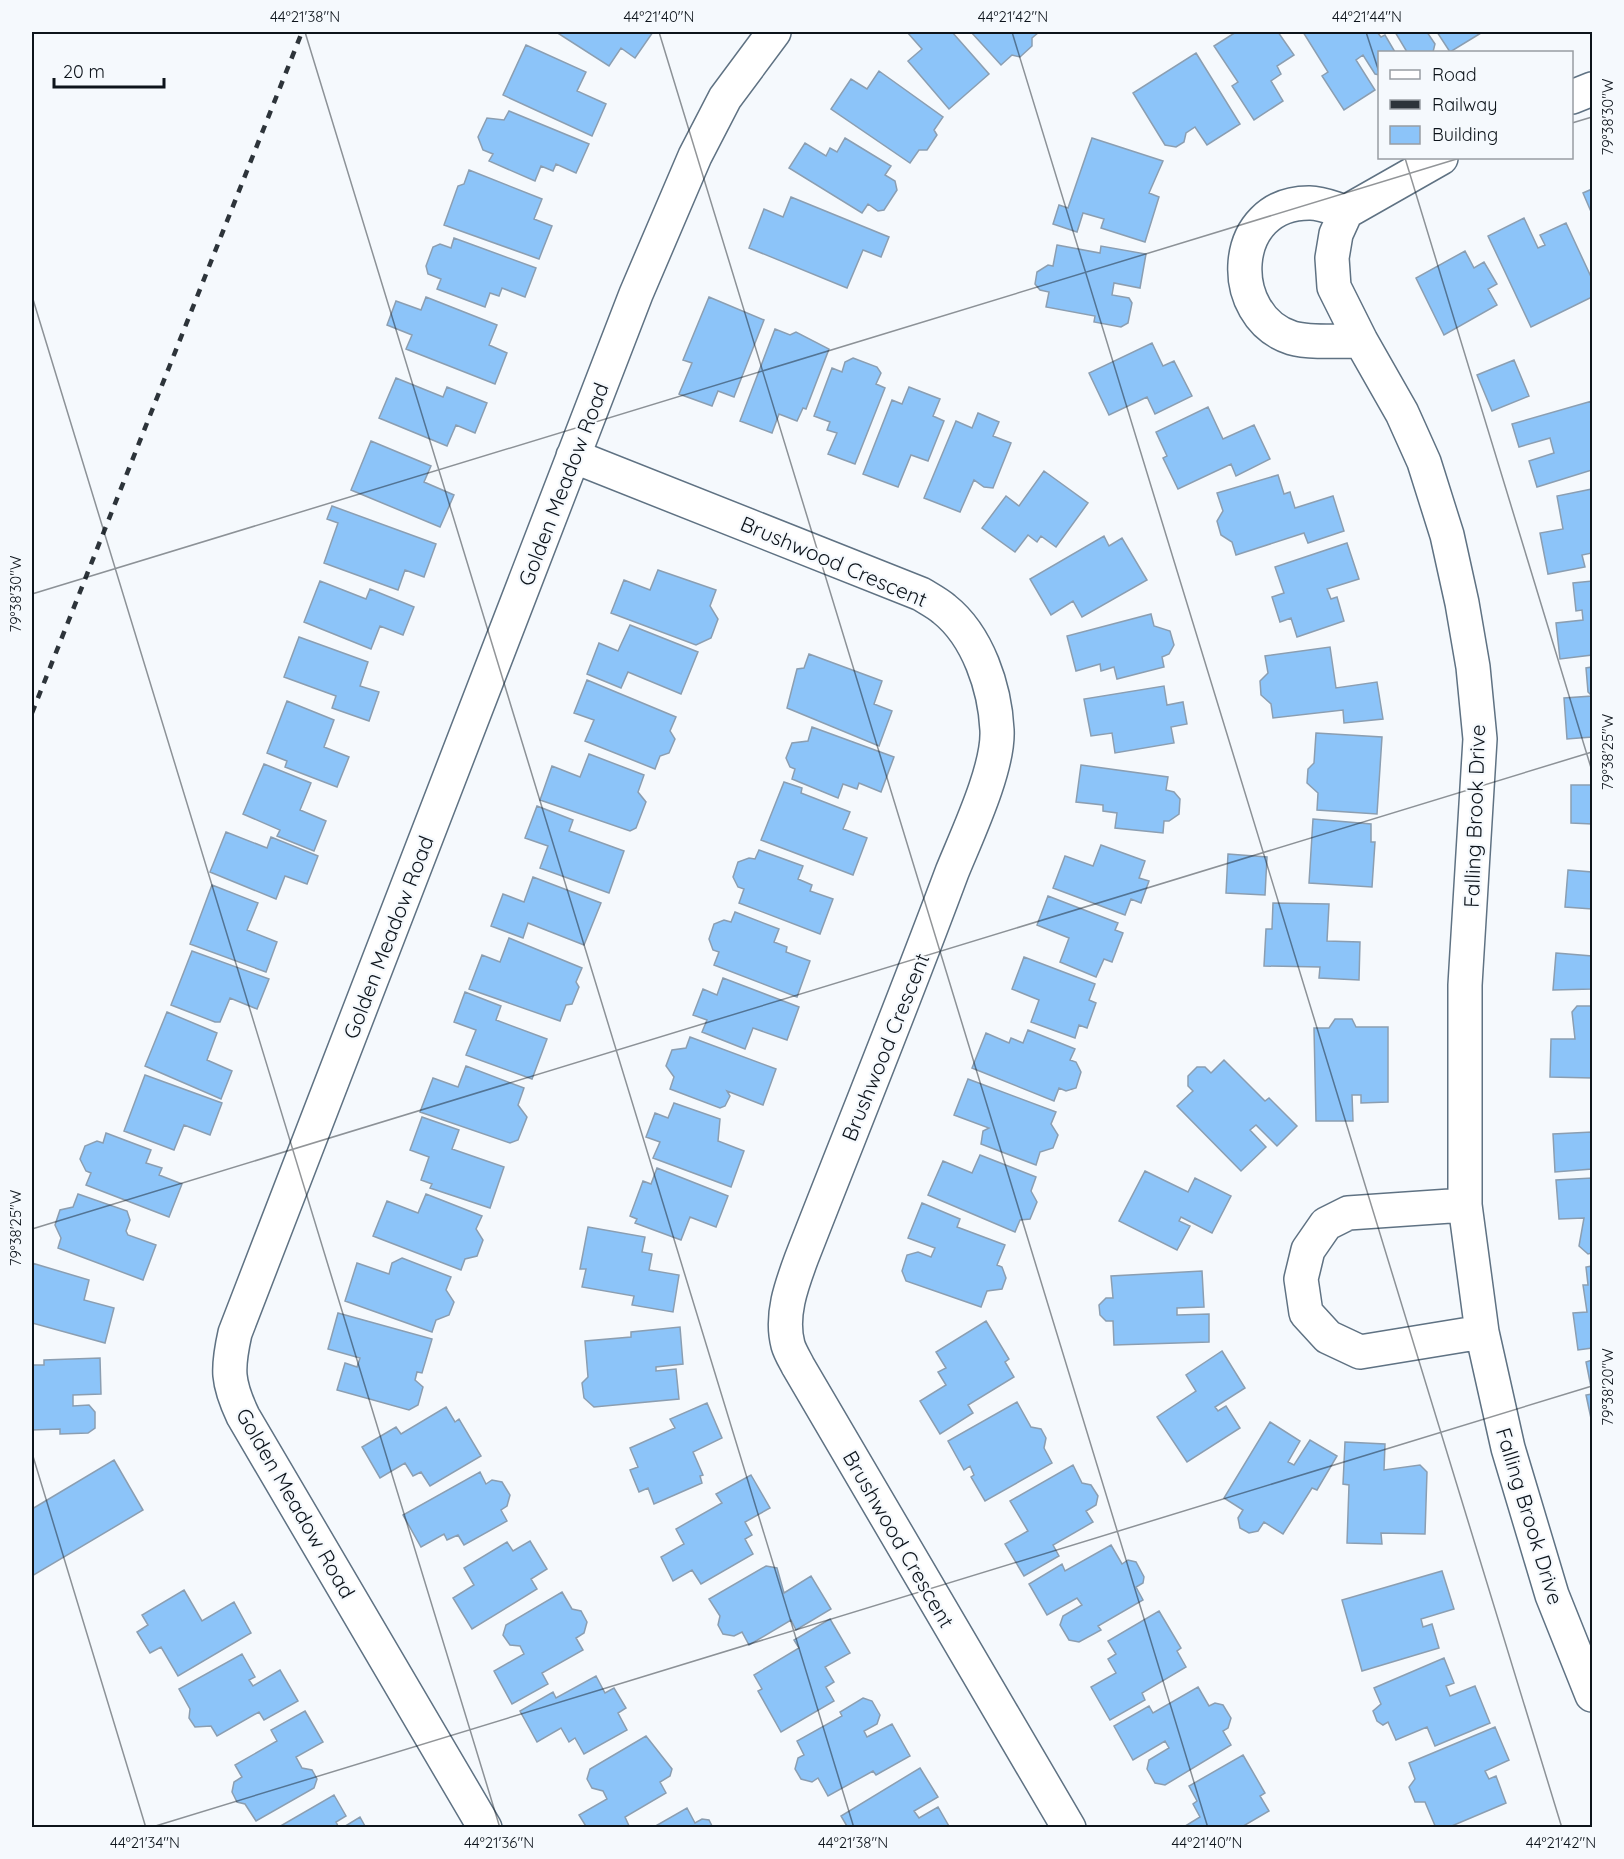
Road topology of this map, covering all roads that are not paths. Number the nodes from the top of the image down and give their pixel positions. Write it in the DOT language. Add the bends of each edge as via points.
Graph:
graph roads {
  1 [pos="774,32"];
  2 [pos="1593,89"];
  3 [pos="1573,97"];
  4 [pos="1439,159"];
  5 [pos="1346,212"];
  6 [pos="1361,341"];
  7 [pos="573,456"];
  8 [pos="1465,1204"];
  9 [pos="1482,1332"];
  10 [pos="1593,1695"];
  11 [pos="484,1827"];
  12 [pos="1069,1827"];
  1 -- 7 [label="street, Golden Meadow Road" via="725,98 695,156"];
  2 -- 3 [label="street"];
  4 -- 5 [label="street"];
  5 -- 6 [label="street, Falling Brook Drive" via="1336,234 1332,258 1334,287"];
  5 -- 6 [label="street" via="1312,203 1289,206 1264,218 1248,242 1244,269 1250,299 1268,325 1292,338"];
  6 -- 8 [label="street, Falling Brook Drive" via="1402,413 1424,462 1447,535 1473,667 1480,739 1465,985"];
  7 -- 11 [label="street, Golden Meadow Road" via="235,1333 229,1362 233,1393 243,1416"];
  7 -- 12 [label="street, Brushwood Crescent" via="921,594 962,627 985,671 997,731 993,764 802,1257 789,1293 786,1322 788,1345 798,1366"];
  8 -- 9 [label="street, Falling Brook Drive"];
  8 -- 9 [label="street" via="1348,1213 1326,1224 1308,1250 1300,1280 1306,1313 1328,1337 1360,1352"];
  9 -- 10 [label="street, Falling Brook Drive" via="1508,1448 1548,1584"];
}
